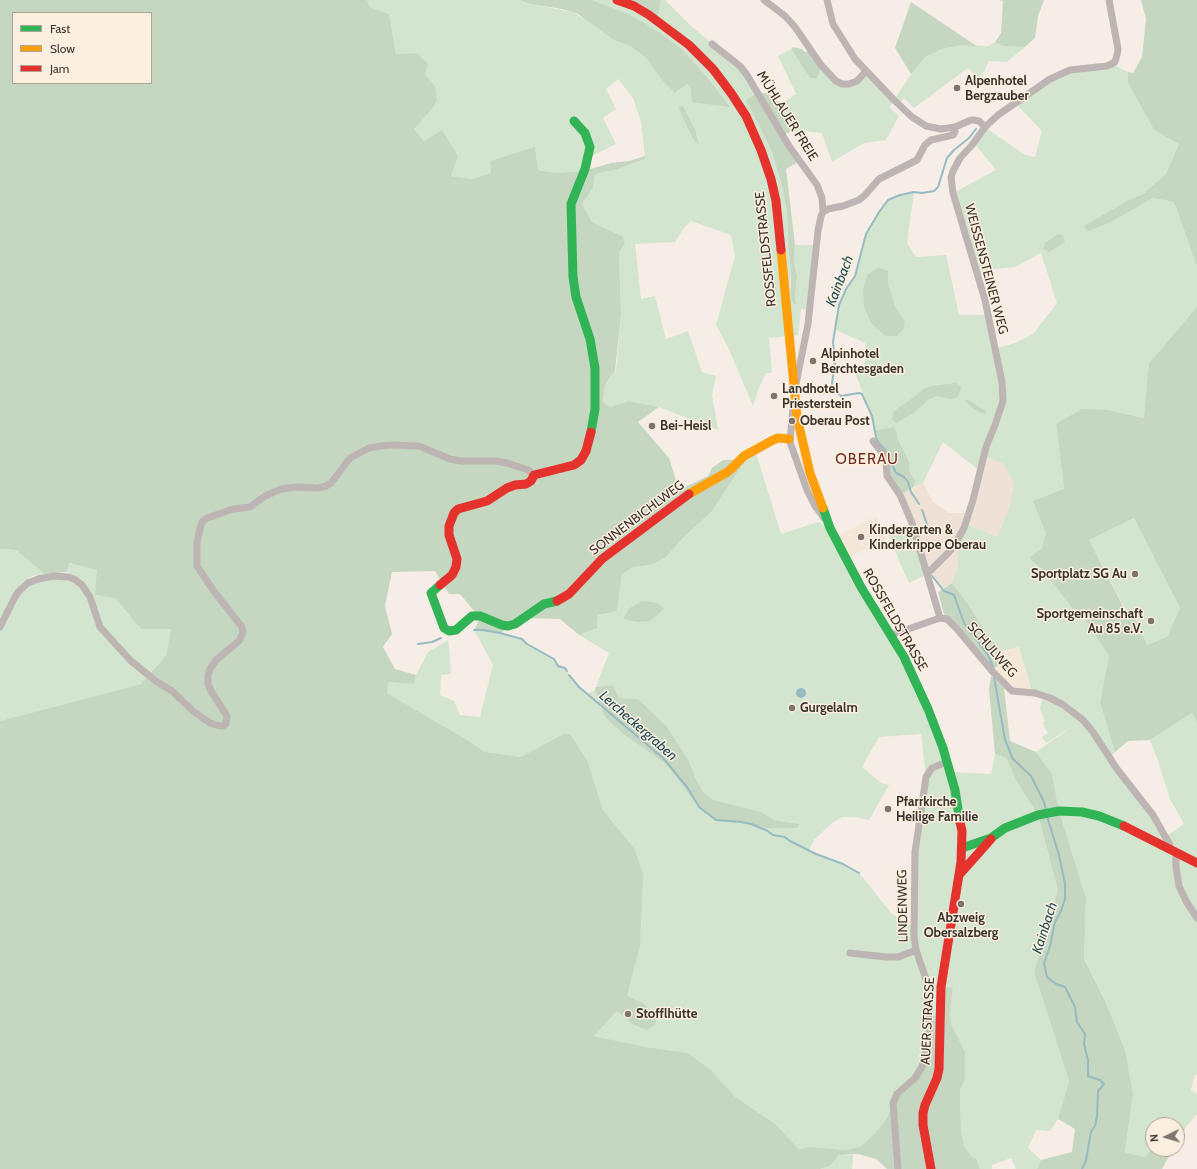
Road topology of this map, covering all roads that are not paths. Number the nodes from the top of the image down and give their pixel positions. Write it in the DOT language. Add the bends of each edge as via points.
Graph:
graph roads {
  1 [pos="617,0"];
  2 [pos="764,0"];
  3 [pos="827,0"];
  4 [pos="1109,0"];
  5 [pos="712,44"];
  6 [pos="866,71"];
  7 [pos="574,121"];
  8 [pos="955,127"];
  9 [pos="985,127"];
  10 [pos="823,212"];
  11 [pos="794,393"];
  12 [pos="789,439"];
  13 [pos="873,440"];
  14 [pos="534,475"];
  15 [pos="830,528"];
  16 [pos="927,574"];
  17 [pos="940,618"];
  18 [pos="0,627"];
  19 [pos="891,635"];
  20 [pos="948,762"];
  21 [pos="1160,829"];
  22 [pos="962,831"];
  23 [pos="991,838"];
  24 [pos="980,842"];
  25 [pos="1153,842"];
  26 [pos="962,848"];
  27 [pos="1173,851"];
  28 [pos="978,854"];
  29 [pos="1197,863"];
  30 [pos="959,875"];
  31 [pos="1197,918"];
  32 [pos="916,950"];
  33 [pos="850,953"];
  34 [pos="898,1169"];
  35 [pos="931,1169"];
  1 -- 11 [label="main road, ROSSFELDSTRASSE" via="634,6 657,20 689,45 713,69 746,116 761,150 776,201"];
  2 -- 6 [label="street" via="785,16 836,81 849,84 857,81"];
  3 -- 6 [label="street" via="838,33"];
  4 -- 9 [label="street, WEISSENSTEINER WEG" via="1118,48 1115,62 1107,66 1070,70 1057,75 1009,107"];
  5 -- 10 [label="street, MÜHLAUER FREIE" via="740,66 747,75 789,146 817,185 822,198"];
  6 -- 8 [label="street" via="920,122 932,128"];
  7 -- 14 [label="main road, SONNENBICHLWEG" via="585,133 590,147 585,169 571,204 573,277 595,368 593,425 581,460 574,465"];
  8 -- 9 [label="street" via="974,120"];
  8 -- 10 [label="street" via="953,135 931,140 925,145 918,160 879,179 859,200"];
  9 -- 16 [label="street, WEISSENSTEINER WEG" via="956,164 951,177 985,300 1002,382 1002,400 964,528 953,548"];
  10 -- 11 [label="street, MÜHLAUER FREIE" via="818,231 808,324"];
  11 -- 12 [label="street, ROSSFELDSTRASSE"];
  11 -- 15 [label="main road, ROSSFELDSTRASSE" via="810,473"];
  12 -- 14 [label="main road, SONNENBICHLWEG" via="773,440 744,456 729,471 690,493 602,559 569,594 557,601 544,604 508,626 480,616 472,616 456,630 446,630 431,593 452,575 456,567 457,559 449,535 451,518 458,509 487,500 515,485 526,484"];
  12 -- 15 [label="street, ROSSFELDSTRASSE" via="807,490"];
  13 -- 16 [label="street" via="886,460 887,476 900,495 912,523"];
  14 -- 18 [label="street" via="528,470 507,463 450,459 419,446 381,446 369,448 350,458 326,486 281,489 250,507 233,509 202,522 198,533 197,566 238,622 243,633 239,641 216,660 208,676 211,691 227,716 226,724 222,726 210,723 193,711 131,661 100,627 90,597 76,580 54,576 28,583 19,591"];
  15 -- 19 [label="main road, ROSSFELDSTRASSE" via="861,587"];
  16 -- 17 [label="street"];
  17 -- 19 [label="street"];
  17 -- 21 [label="street, SCHULWEG" via="947,619 957,629 1012,691 1041,694 1062,704 1083,720 1153,815"];
  19 -- 20 [label="main road, ROSSFELDSTRASSE" via="928,709"];
  20 -- 22 [label="main road, ROSSFELDSTRASSE" via="959,806"];
  20 -- 32 [label="street, LINDENWEG" via="932,768 926,777 914,860 913,926"];
  21 -- 25 [label="street"];
  21 -- 27 [label="street, SCHULWEG"];
  22 -- 24 [label="main road"];
  22 -- 26 [label="main road, ROSSFELDSTRASSE"];
  23 -- 24 [label="main road"];
  23 -- 25 [label="main road" via="1005,828 1038,815 1059,811 1099,816"];
  23 -- 28 [label="main road"];
  24 -- 26 [label="main road"];
  25 -- 27 [label="main road"];
  26 -- 28 [label="main road"];
  26 -- 30 [label="main road, AUER STRASSE"];
  27 -- 29 [label="main road"];
  27 -- 31 [label="street" via="1180,886"];
  28 -- 30 [label="main road"];
  30 -- 35 [label="main road, AUER STRASSE" via="941,987 939,1069 923,1113"];
  32 -- 33 [label="street" via="898,957"];
  32 -- 34 [label="street, LINDENWEG" via="927,982 928,1044 922,1067 915,1078 897,1094 894,1103"];
}
